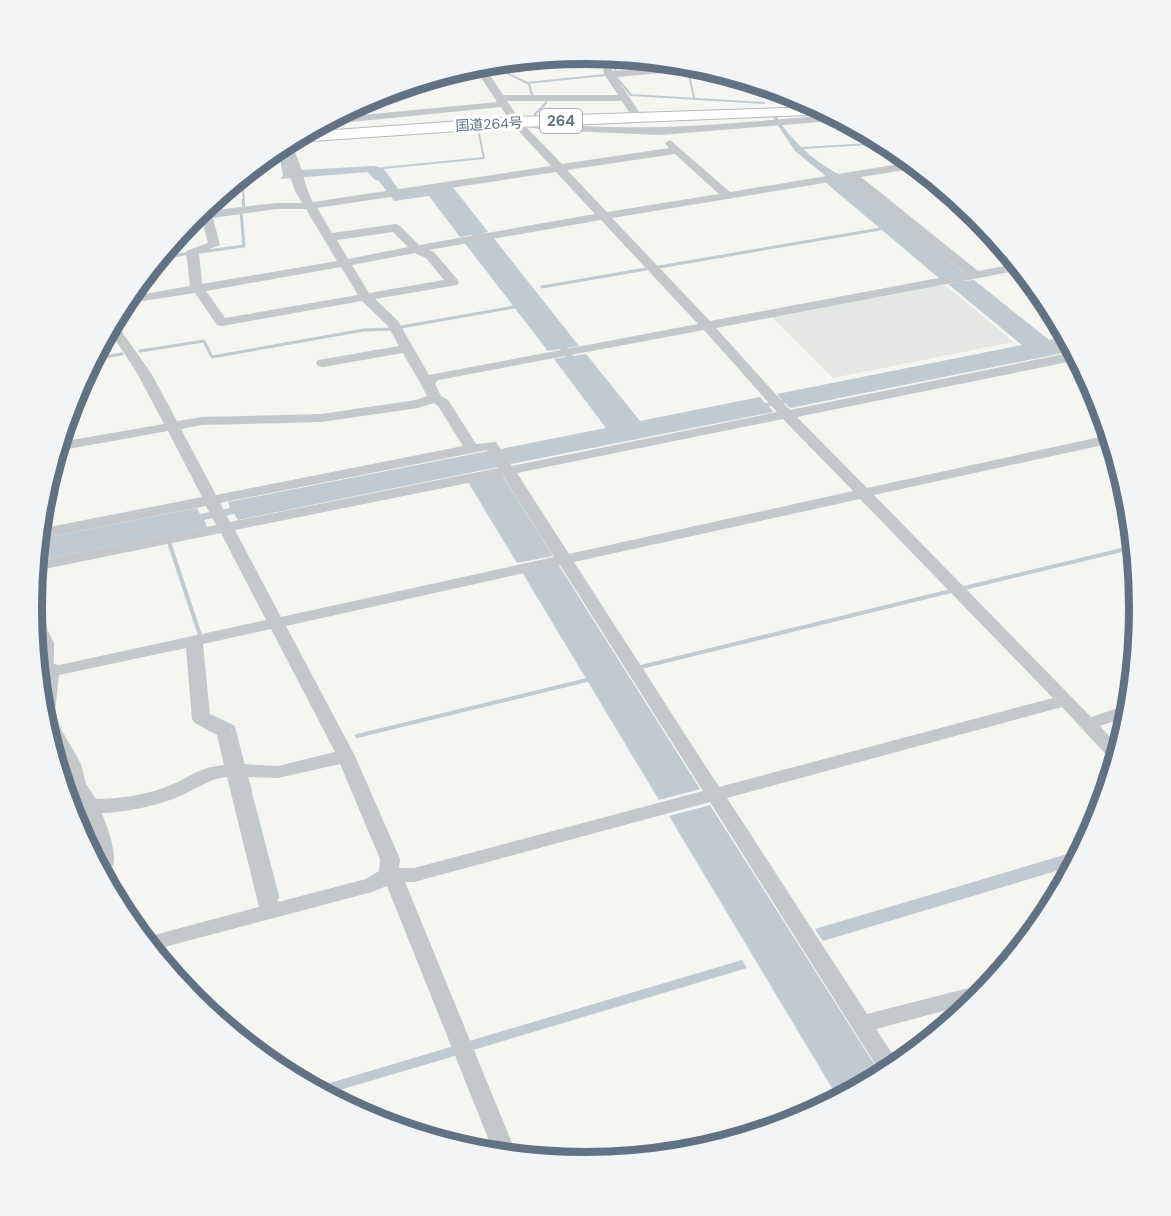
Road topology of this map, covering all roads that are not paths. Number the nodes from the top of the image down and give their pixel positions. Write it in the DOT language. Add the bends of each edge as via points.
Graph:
graph roads {
  1 [pos="607,65"];
  2 [pos="665,70"];
  3 [pos="484,74"];
  4 [pos="609,74"];
  5 [pos="625,98"];
  6 [pos="501,101"];
  7 [pos="806,112"];
  8 [pos="642,118"];
  9 [pos="349,119"];
  10 [pos="822,119"];
  11 [pos="516,122"];
  12 [pos="653,131"];
  13 [pos="317,136"];
  14 [pos="677,150"];
  15 [pos="289,153"];
  16 [pos="902,167"];
  17 [pos="559,168"];
  18 [pos="851,175"];
  19 [pos="727,195"];
  20 [pos="310,206"];
  21 [pos="213,212"];
  22 [pos="604,215"];
  23 [pos="205,220"];
  24 [pos="330,237"];
  25 [pos="417,249"];
  26 [pos="346,263"];
  27 [pos="1010,269"];
  28 [pos="975,275"];
  29 [pos="197,289"];
  30 [pos="366,298"];
  31 [pos="139,299"];
  32 [pos="707,326"];
  33 [pos="117,332"];
  34 [pos="407,348"];
  35 [pos="1067,357"];
  36 [pos="323,363"];
  37 [pos="428,380"];
  38 [pos="435,398"];
  39 [pos="779,407"];
  40 [pos="172,426"];
  41 [pos="1102,441"];
  42 [pos="67,445"];
  43 [pos="472,449"];
  44 [pos="502,462"];
  45 [pos="863,493"];
  46 [pos="219,514"];
  47 [pos="48,533"];
  48 [pos="564,559"];
  49 [pos="44,564"];
  50 [pos="277,622"];
  51 [pos="43,637"];
  52 [pos="194,641"];
  53 [pos="45,659"];
  54 [pos="46,669"];
  55 [pos="1066,700"];
  56 [pos="1119,714"];
  57 [pos="1087,724"];
  58 [pos="59,741"];
  59 [pos="1110,749"];
  60 [pos="346,756"];
  61 [pos="235,770"];
  62 [pos="70,781"];
  63 [pos="73,789"];
  64 [pos="715,794"];
  65 [pos="90,806"];
  66 [pos="104,859"];
  67 [pos="391,876"];
  68 [pos="270,912"];
  69 [pos="156,942"];
  70 [pos="965,997"];
  71 [pos="862,1024"];
  72 [pos="885,1061"];
  73 [pos="502,1145"];
  1 -- 4 [label="street"];
  2 -- 4 [label="street"];
  3 -- 6 [label="street"];
  4 -- 5 [label="street"];
  5 -- 6 [label="street" via="532,96"];
  5 -- 8 [label="street"];
  6 -- 9 [label="street"];
  6 -- 11 [label="street"];
  7 -- 8 [label="highway, 国道264号 / 264"];
  8 -- 11 [label="highway, 国道264号 / 264"];
  8 -- 12 [label="street"];
  10 -- 12 [label="street"];
  11 -- 12 [label="street"];
  11 -- 13 [label="highway, 国道264号 / 264"];
  11 -- 17 [label="street"];
  12 -- 14 [label="street"];
  14 -- 17 [label="street"];
  14 -- 19 [label="street"];
  15 -- 20 [label="street"];
  16 -- 18 [label="street"];
  17 -- 20 [label="street"];
  17 -- 22 [label="street"];
  18 -- 19 [label="street"];
  18 -- 28 [label="street"];
  19 -- 22 [label="street"];
  20 -- 21 [label="street"];
  20 -- 24 [label="street"];
  22 -- 25 [label="street"];
  22 -- 32 [label="street"];
  23 -- 29 [label="street" via="214,245 192,251"];
  24 -- 25 [label="street" via="396,228"];
  24 -- 26 [label="street"];
  25 -- 26 [label="street"];
  25 -- 30 [label="street" via="430,255 453,282"];
  26 -- 29 [label="street"];
  26 -- 30 [label="street"];
  27 -- 28 [label="street"];
  28 -- 32 [label="street"];
  29 -- 30 [label="street" via="222,322"];
  29 -- 31 [label="street"];
  30 -- 34 [label="street" via="393,324"];
  32 -- 37 [label="street"];
  32 -- 39 [label="street"];
  33 -- 40 [label="street"];
  34 -- 36 [label="street"];
  34 -- 37 [label="street"];
  35 -- 39 [label="street"];
  37 -- 38 [label="street"];
  38 -- 40 [label="street" via="321,418 214,420"];
  38 -- 43 [label="street"];
  39 -- 44 [label="street"];
  39 -- 45 [label="street"];
  40 -- 42 [label="street"];
  40 -- 46 [label="street"];
  41 -- 45 [label="street"];
  43 -- 44 [label="street" via="491,446"];
  43 -- 46 [label="street"];
  44 -- 46 [label="street"];
  44 -- 48 [label="street"];
  45 -- 48 [label="street"];
  45 -- 55 [label="street"];
  46 -- 47 [label="street"];
  46 -- 49 [label="street"];
  46 -- 50 [label="street"];
  48 -- 50 [label="street"];
  48 -- 64 [label="street"];
  50 -- 52 [label="street"];
  50 -- 60 [label="street"];
  51 -- 53 [label="street"];
  52 -- 54 [label="street"];
  52 -- 61 [label="street" via="201,719 225,732"];
  55 -- 57 [label="street"];
  55 -- 64 [label="street"];
  56 -- 57 [label="street"];
  57 -- 59 [label="street"];
  58 -- 62 [label="street" via="72,764"];
  60 -- 61 [label="street" via="278,772"];
  60 -- 67 [label="street" via="390,859"];
  61 -- 65 [label="street" via="207,773 172,792 115,806"];
  61 -- 68 [label="street"];
  63 -- 65 [label="street"];
  64 -- 67 [label="street" via="414,875"];
  64 -- 71 [label="street"];
  65 -- 66 [label="street"];
  67 -- 68 [label="street" via="372,885"];
  67 -- 73 [label="street"];
  68 -- 69 [label="street"];
  70 -- 71 [label="street"];
  71 -- 72 [label="street"];
}
